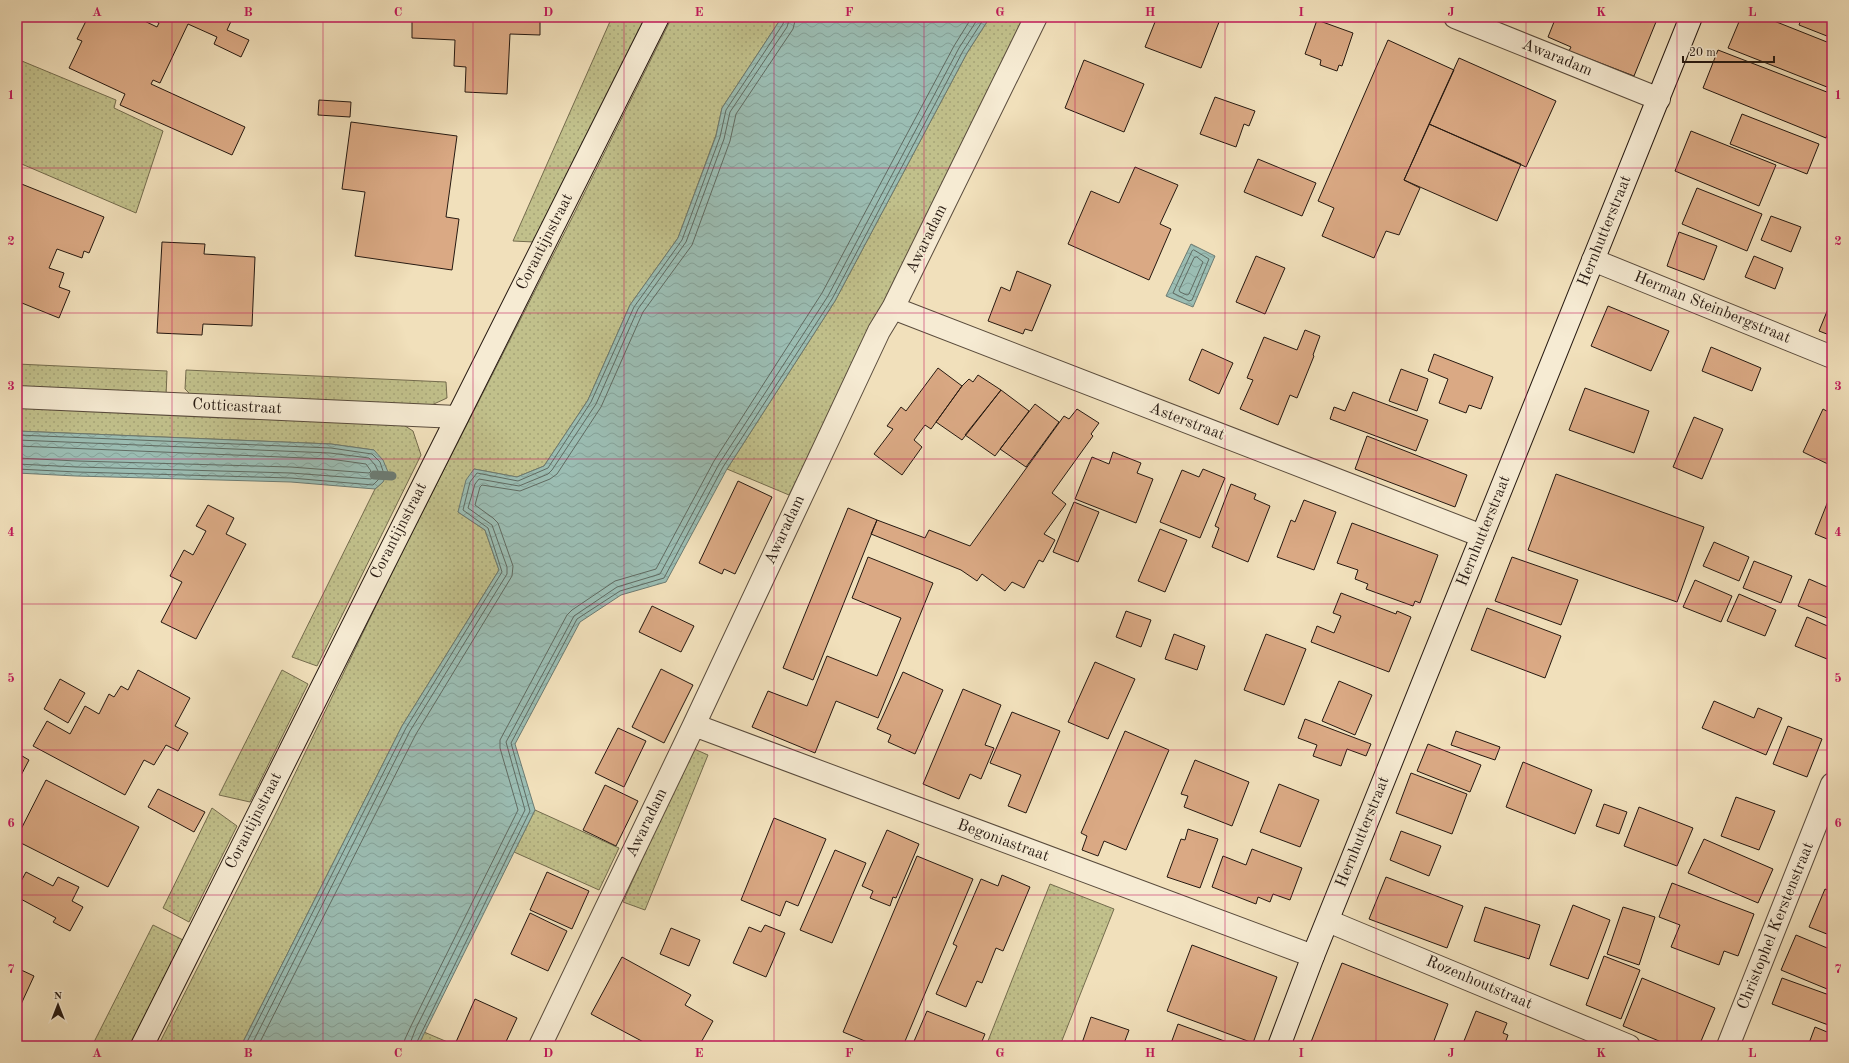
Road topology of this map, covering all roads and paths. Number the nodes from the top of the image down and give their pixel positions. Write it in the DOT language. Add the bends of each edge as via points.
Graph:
graph roads {
  1 [pos="658,17"];
  2 [pos="1036,17"];
  3 [pos="1455,17"];
  4 [pos="1691,17"];
  5 [pos="1659,99"];
  6 [pos="1593,260"];
  7 [pos="893,308"];
  8 [pos="1832,357"];
  9 [pos="17,397"];
  10 [pos="457,417"];
  11 [pos="1482,536"];
  12 [pos="694,725"];
  13 [pos="1832,784"];
  14 [pos="1328,921"];
  15 [pos="1313,956"];
  16 [pos="142,1046"];
  17 [pos="540,1046"];
  18 [pos="1279,1046"];
  19 [pos="1629,1046"];
  20 [pos="1728,1046"];
  1 -- 10 [label="street, Corantijnstraat"];
  2 -- 7 [label="street, Awaradam"];
  3 -- 5 [label="street, Awaradam"];
  4 -- 5 [label="street, Hernhutterstraat"];
  5 -- 6 [label="street, Hernhutterstraat"];
  6 -- 8 [label="street, Herman Steinbergstraat"];
  6 -- 11 [label="street, Hernhutterstraat"];
  7 -- 11 [label="street, Asterstraat"];
  7 -- 12 [label="street, Awaradam" via="879,331"];
  9 -- 10 [label="street, Cotticastraat"];
  10 -- 16 [label="street, Corantijnstraat"];
  11 -- 14 [label="street, Hernhutterstraat"];
  12 -- 15 [label="street, Begoniastraat"];
  12 -- 17 [label="street, Awaradam"];
  13 -- 20 [label="street, Christophel Kerstenstraat"];
  14 -- 15 [label="street, Hernhutterstraat"];
  14 -- 19 [label="street, Rozenhoutstraat"];
  15 -- 18 [label="street, Hernhutterstraat"];
}
